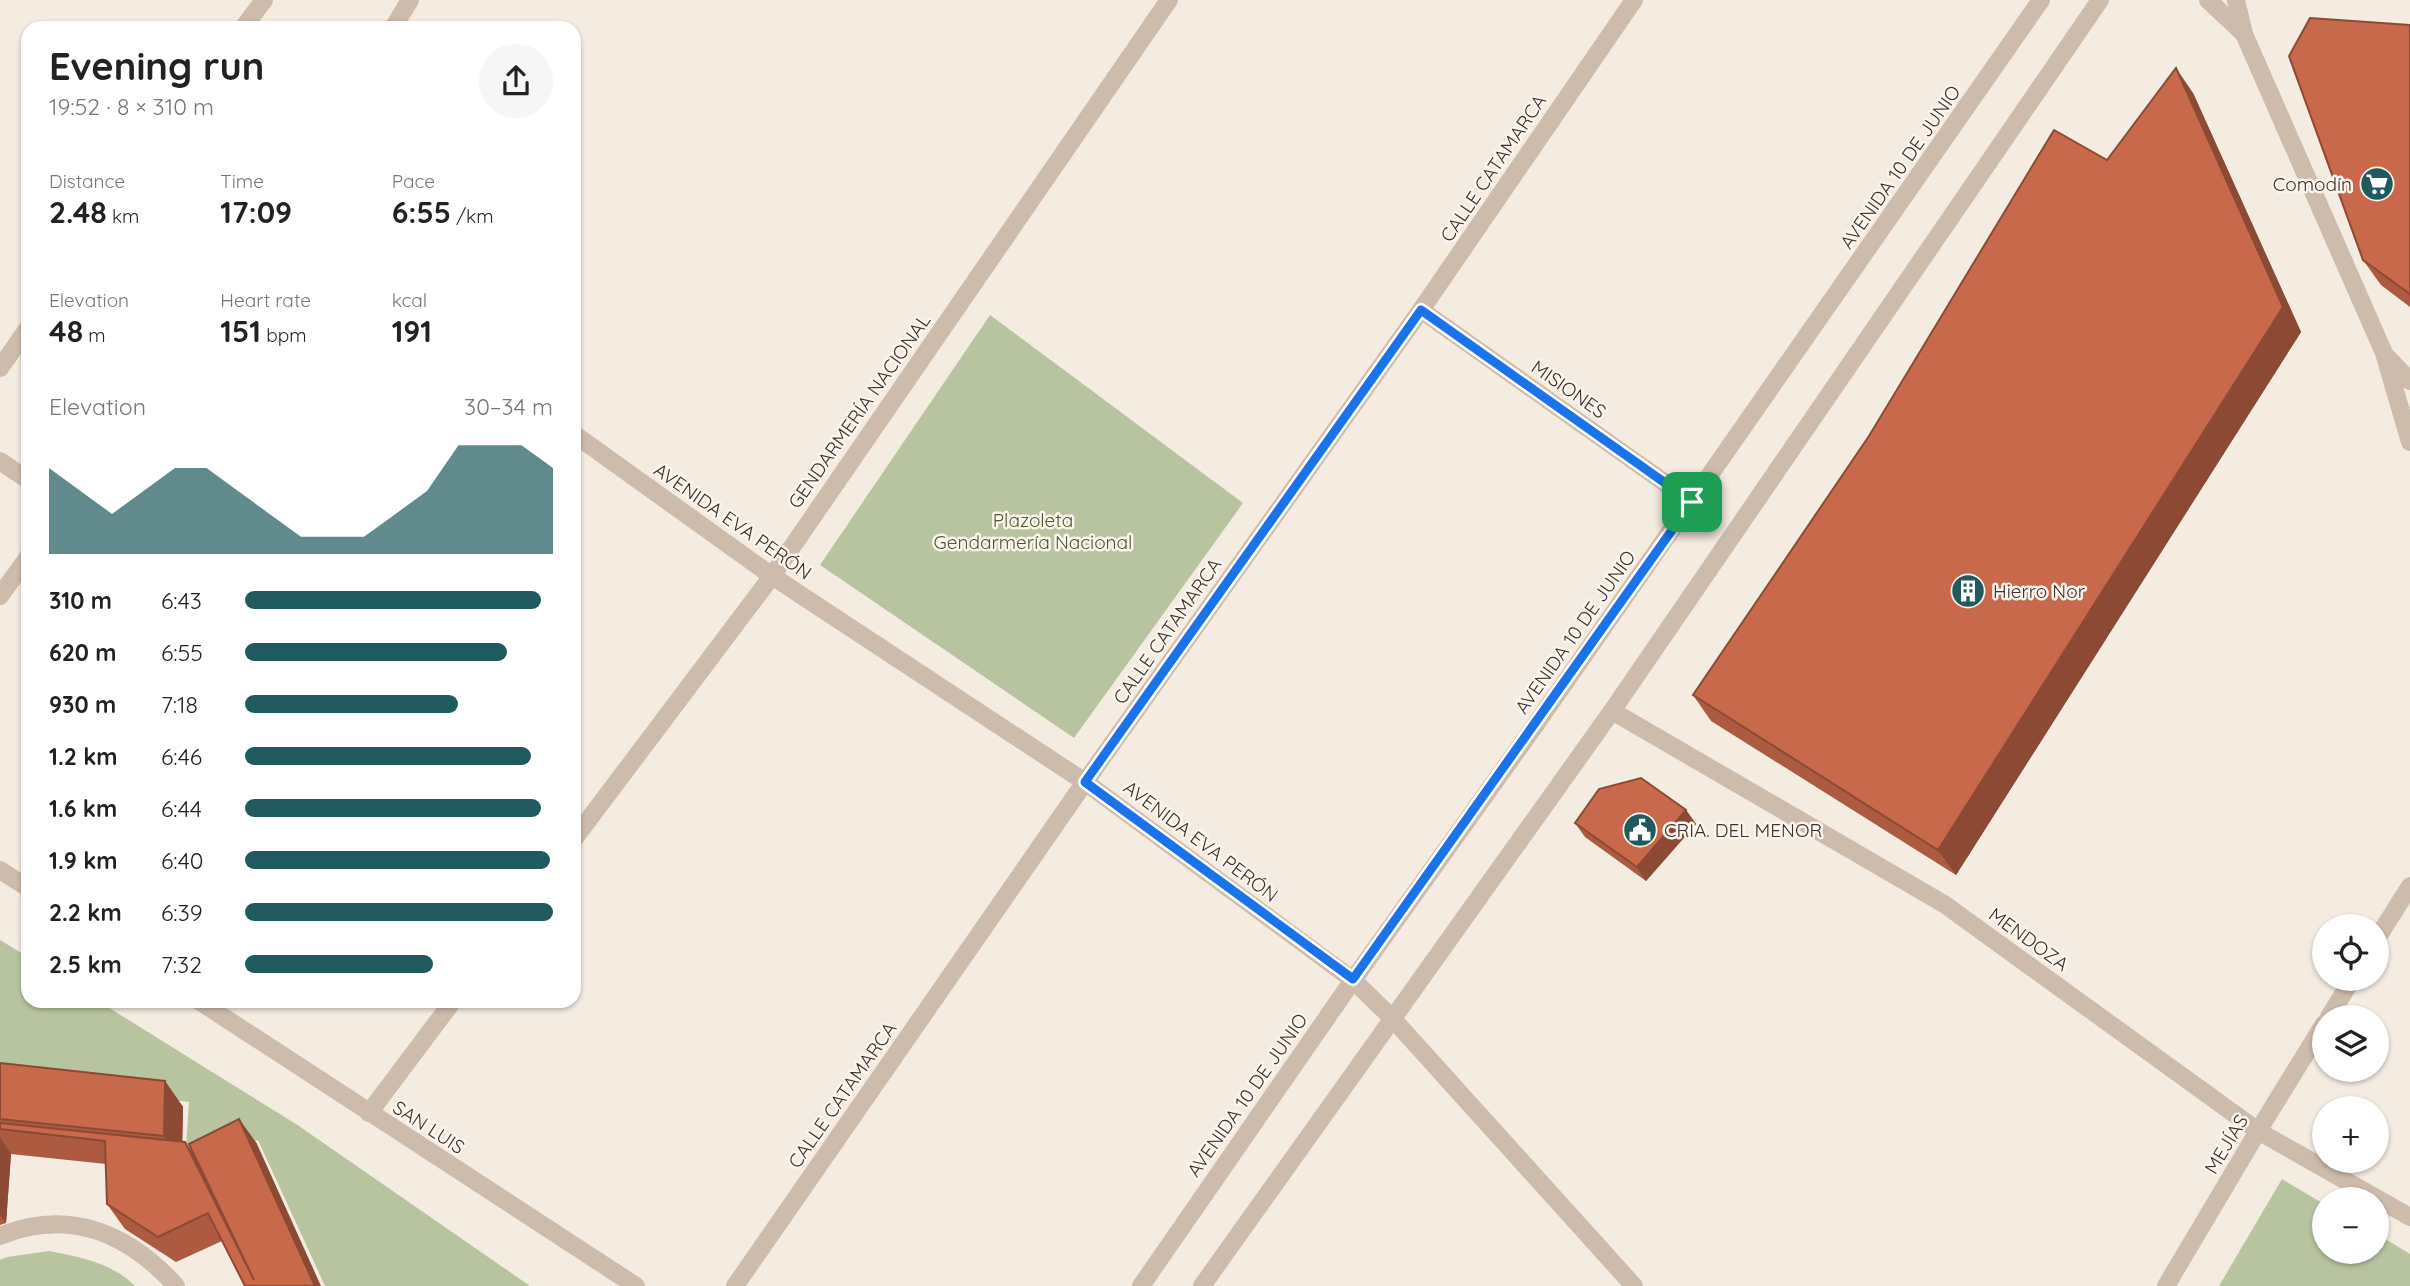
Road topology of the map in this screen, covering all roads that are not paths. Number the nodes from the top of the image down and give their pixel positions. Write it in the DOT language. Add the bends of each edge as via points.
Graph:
graph roads {
  1 [pos="264,0"];
  2 [pos="411,0"];
  3 [pos="1169,0"];
  4 [pos="1633,0"];
  5 [pos="2041,0"];
  6 [pos="2101,0"];
  7 [pos="2208,0"];
  8 [pos="2236,0"];
  9 [pos="248,21"];
  10 [pos="398,21"];
  11 [pos="2244,34"];
  12 [pos="1421,310"];
  13 [pos="21,338"];
  14 [pos="2384,353"];
  15 [pos="0,368"];
  16 [pos="2410,382"];
  17 [pos="581,439"];
  18 [pos="2410,442"];
  19 [pos="0,461"];
  20 [pos="21,475"];
  21 [pos="1692,502"];
  22 [pos="21,567"];
  23 [pos="772,576"];
  24 [pos="0,596"];
  25 [pos="1612,711"];
  26 [pos="1085,782"];
  27 [pos="581,830"];
  28 [pos="0,870"];
  29 [pos="21,884"];
  30 [pos="2410,886"];
  31 [pos="2389,919"];
  32 [pos="1353,979"];
  33 [pos="210,1008"];
  34 [pos="448,1008"];
  35 [pos="1392,1018"];
  36 [pos="2312,1043"];
  37 [pos="369,1113"];
  38 [pos="2258,1131"];
  39 [pos="2410,1217"];
  40 [pos="0,1236"];
  41 [pos="176,1286"];
  42 [pos="636,1286"];
  43 [pos="734,1286"];
  44 [pos="1141,1286"];
  45 [pos="1202,1286"];
  46 [pos="1634,1286"];
  47 [pos="2166,1286"];
  1 -- 9 [label="street"];
  2 -- 10 [label="street"];
  3 -- 23 [label="street, GENDARMERÍA NACIONAL"];
  4 -- 12 [label="street, CALLE CATAMARCA"];
  5 -- 21 [label="street, AVENIDA 10 DE JUNIO"];
  6 -- 25 [label="street"];
  7 -- 11 [label="street"];
  8 -- 11 [label="street"];
  11 -- 14 [label="street"];
  12 -- 21 [label="street, MISIONES"];
  12 -- 26 [label="street, CALLE CATAMARCA"];
  13 -- 15 [label="street"];
  14 -- 16 [label="street"];
  14 -- 18 [label="street"];
  17 -- 23 [label="street, AVENIDA EVA PERÓN"];
  19 -- 20 [label="street"];
  21 -- 32 [label="street, AVENIDA 10 DE JUNIO"];
  22 -- 24 [label="street"];
  23 -- 26 [label="street, AVENIDA EVA PERÓN"];
  23 -- 27 [label="street, GENDARMERÍA NACIONAL"];
  25 -- 35 [label="street"];
  25 -- 38 [label="street, MENDOZA" via="1944,904"];
  26 -- 32 [label="street, AVENIDA EVA PERÓN"];
  26 -- 43 [label="street, CALLE CATAMARCA"];
  28 -- 29 [label="street"];
  30 -- 31 [label="street"];
  32 -- 35 [label="street, AVENIDA EVA PERÓN"];
  32 -- 44 [label="street, AVENIDA 10 DE JUNIO"];
  33 -- 37 [label="street, SAN LUIS"];
  34 -- 37 [label="street"];
  35 -- 45 [label="street"];
  35 -- 46 [label="street, AVENIDA EVA PERÓN"];
  36 -- 38 [label="street, MEJÍAS"];
  37 -- 42 [label="street, SAN LUIS"];
  38 -- 39 [label="street, MENDOZA"];
  38 -- 47 [label="street, MEJÍAS"];
  40 -- 41 [label="street" via="24,1226 62,1224 96,1230 133,1248"];
}
